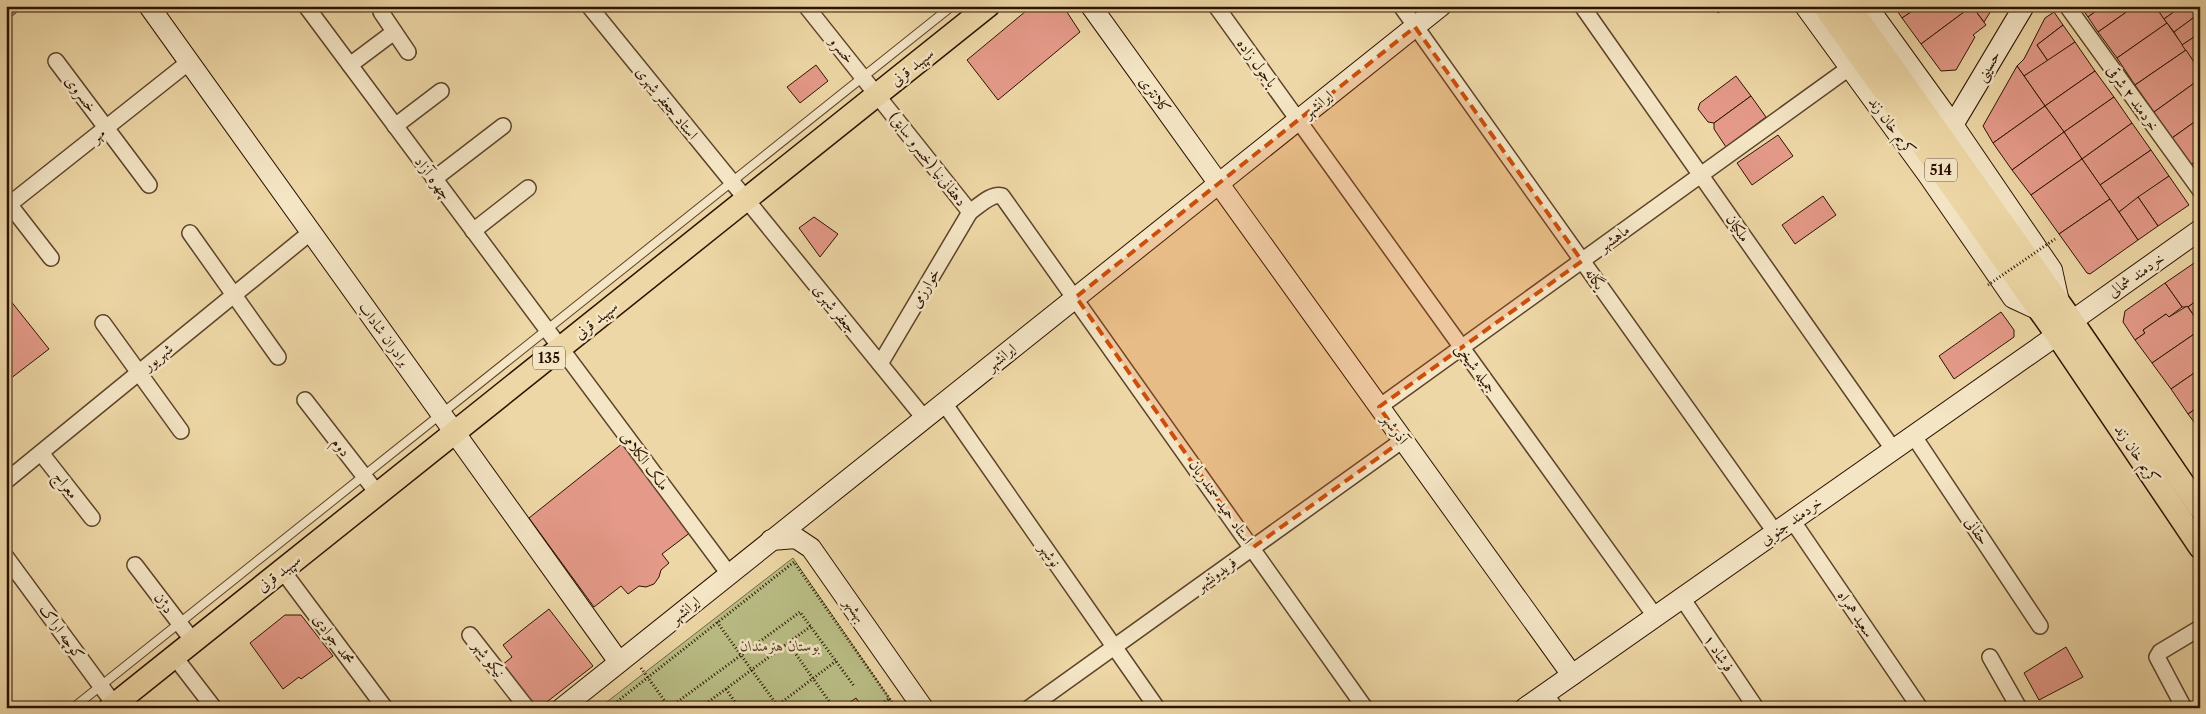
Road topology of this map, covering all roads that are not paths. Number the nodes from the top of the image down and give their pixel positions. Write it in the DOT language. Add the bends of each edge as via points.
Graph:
graph roads {
  1 [pos="149,6"];
  2 [pos="589,6"];
  3 [pos="806,6"];
  4 [pos="952,6"];
  5 [pos="988,6"];
  6 [pos="1091,6"];
  7 [pos="1216,6"];
  8 [pos="1400,6"];
  9 [pos="1441,6"];
  10 [pos="1582,6"];
  11 [pos="1805,6"];
  12 [pos="1824,6"];
  13 [pos="1849,6"];
  14 [pos="1867,6"];
  15 [pos="2024,6"];
  16 [pos="2067,6"];
  17 [pos="310,8"];
  18 [pos="381,12"];
  19 [pos="1415,27"];
  20 [pos="394,32"];
  21 [pos="408,52"];
  22 [pos="56,61"];
  23 [pos="189,62"];
  24 [pos="350,65"];
  25 [pos="1850,68"];
  26 [pos="864,77"];
  27 [pos="441,91"];
  28 [pos="878,94"];
  29 [pos="1298,120"];
  30 [pos="1953,125"];
  31 [pos="395,126"];
  32 [pos="503,126"];
  33 [pos="106,128"];
  34 [pos="1701,175"];
  35 [pos="434,179"];
  36 [pos="732,183"];
  37 [pos="1218,184"];
  38 [pos="149,185"];
  39 [pos="528,188"];
  40 [pos="2200,190"];
  41 [pos="746,200"];
  42 [pos="7,204"];
  43 [pos="970,212"];
  44 [pos="2200,230"];
  45 [pos="473,231"];
  46 [pos="311,232"];
  47 [pos="190,234"];
  48 [pos="51,258"];
  49 [pos="1582,261"];
  50 [pos="234,295"];
  51 [pos="1076,297"];
  52 [pos="2057,317"];
  53 [pos="102,324"];
  54 [pos="547,331"];
  55 [pos="1462,348"];
  56 [pos="560,349"];
  57 [pos="278,357"];
  58 [pos="880,364"];
  59 [pos="138,373"];
  60 [pos="305,400"];
  61 [pos="944,403"];
  62 [pos="1379,407"];
  63 [pos="441,414"];
  64 [pos="924,418"];
  65 [pos="181,431"];
  66 [pos="455,433"];
  67 [pos="1913,435"];
  68 [pos="1403,440"];
  69 [pos="1893,449"];
  70 [pos="41,453"];
  71 [pos="364,476"];
  72 [pos="6,481"];
  73 [pos="378,494"];
  74 [pos="2200,508"];
  75 [pos="92,518"];
  76 [pos="1792,520"];
  77 [pos="1776,532"];
  78 [pos="772,540"];
  79 [pos="2200,547"];
  80 [pos="1252,548"];
  81 [pos="6,557"];
  82 [pos="135,565"];
  83 [pos="282,570"];
  84 [pos="729,574"];
  85 [pos="1682,598"];
  86 [pos="1655,616"];
  87 [pos="179,624"];
  88 [pos="2040,626"];
  89 [pos="2200,628"];
  90 [pos="470,634"];
  91 [pos="192,641"];
  92 [pos="1114,646"];
  93 [pos="174,656"];
  94 [pos="625,657"];
  95 [pos="1990,657"];
  96 [pos="1572,675"];
  97 [pos="101,686"];
  98 [pos="1550,701"];
  99 [pos="114,706"];
  100 [pos="73,708"];
  101 [pos="214,708"];
  102 [pos="385,708"];
  103 [pos="527,708"];
  104 [pos="562,708"];
  105 [pos="923,708"];
  106 [pos="1029,708"];
  107 [pos="1157,708"];
  108 [pos="1365,708"];
  109 [pos="1525,708"];
  110 [pos="1756,708"];
  111 [pos="1920,708"];
  112 [pos="2019,708"];
  113 [pos="2184,708"];
  1 -- 23 [label="street, برادران شاداب"];
  2 -- 36 [label="street, استاد جعفر شهری"];
  3 -- 26 [label="street, خسرو"];
  4 -- 26 [label="lane"];
  5 -- 28 [label="main road, سپهبد قرنی / 135"];
  6 -- 37 [label="street, کلانتری"];
  7 -- 29 [label="street, باجول زاده"];
  8 -- 19 [label="street, یگانه"];
  9 -- 19 [label="street, ایرانشهر"];
  10 -- 34 [label="street, ملکیان"];
  11 -- 25 [label="street, کریم خان زند"];
  12 -- 52 [label="main road, کریم خان زند / 514"];
  13 -- 52 [label="main road, کریم خان زند / 514"];
  14 -- 30 [label="street, کریم خان زند"];
  15 -- 30 [label="street, حسینی"];
  16 -- 40 [label="street, خردمند ۲ شرقی"];
  17 -- 24 [label="street, چهره آزاد"];
  18 -- 20 [label="street"];
  19 -- 29 [label="street, ایرانشهر"];
  19 -- 49 [label="street, یگانه"];
  20 -- 21 [label="street"];
  20 -- 24 [label="street"];
  22 -- 33 [label="street, خسروی"];
  23 -- 33 [label="street, مهر"];
  23 -- 46 [label="street, برادران شاداب"];
  24 -- 31 [label="street, چهره آزاد"];
  25 -- 34 [label="street, ماهشهر"];
  25 -- 52 [label="street, کریم خان زند" via="2013,298"];
  26 -- 28 [label="street, خسرو"];
  26 -- 36 [label="lane"];
  27 -- 31 [label="street"];
  28 -- 41 [label="main road, سپهبد قرنی / 135"];
  28 -- 43 [label="street, دهقانی‌نیا (خسرو سابق)"];
  29 -- 37 [label="street, ایرانشهر"];
  29 -- 55 [label="street, جمیله شیخی"];
  30 -- 52 [label="street, کریم خان زند" via="2052,270"];
  31 -- 35 [label="street, چهره آزاد"];
  32 -- 35 [label="street"];
  33 -- 38 [label="street, خسروی"];
  33 -- 42 [label="street, مهر"];
  34 -- 49 [label="street, ماهشهر"];
  34 -- 69 [label="street, ملکیان"];
  35 -- 45 [label="street, چهره آزاد"];
  36 -- 41 [label="street, استاد جعفر شهری"];
  36 -- 54 [label="lane"];
  37 -- 51 [label="street, ایرانشهر"];
  37 -- 62 [label="street, آذرشهر"];
  39 -- 45 [label="street"];
  41 -- 56 [label="main road, سپهبد قرنی / 135"];
  41 -- 58 [label="street, جعفر شهری"];
  42 -- 48 [label="street"];
  43 -- 51 [label="street, دهقانی‌نیا (خسرو سابق)" via="991,197 1002,196"];
  43 -- 58 [label="street, خوارزمی"];
  44 -- 52 [label="street, خردمند شمالی"];
  45 -- 54 [label="street, چهره آزاد"];
  46 -- 50 [label="street, شهریور"];
  46 -- 63 [label="street, برادران شاداب"];
  47 -- 50 [label="street"];
  49 -- 55 [label="street, ماهشهر"];
  49 -- 77 [label="street, یگانه"];
  50 -- 57 [label="street"];
  50 -- 59 [label="street, شهریور"];
  51 -- 61 [label="street, ایرانشهر"];
  51 -- 80 [label="street, استاد حمید سمندریان"];
  52 -- 67 [label="street, خردمند جنوبی"];
  52 -- 74 [label="main road, کریم خان زند / 514"];
  52 -- 79 [label="main road, کریم خان زند / 514"];
  53 -- 59 [label="street"];
  54 -- 56 [label="street, چهره آزاد"];
  54 -- 63 [label="lane"];
  55 -- 62 [label="street, ماهشهر"];
  55 -- 86 [label="street, جمیله شیخی"];
  56 -- 66 [label="main road, سپهبد قرنی / 135"];
  56 -- 84 [label="street, ملک الکلامی"];
  58 -- 64 [label="street, جعفر شهری"];
  59 -- 65 [label="street"];
  59 -- 70 [label="street, شهریور"];
  60 -- 71 [label="street, دوم"];
  61 -- 64 [label="street, ایرانشهر"];
  61 -- 92 [label="street, نوشهر"];
  62 -- 68 [label="street, آذرشهر"];
  63 -- 66 [label="street, برادران شاداب"];
  63 -- 71 [label="lane"];
  64 -- 78 [label="street, ایرانشهر"];
  66 -- 73 [label="main road, سپهبد قرنی / 135"];
  66 -- 94 [label="street, برادران شاداب"];
  67 -- 69 [label="street, خردمند جنوبی"];
  67 -- 88 [label="street, حقانی"];
  68 -- 80 [label="street, فریدونشهر"];
  68 -- 96 [label="street, آذرشهر"];
  69 -- 76 [label="street, خردمند جنوبی"];
  70 -- 72 [label="street, شهریور"];
  70 -- 75 [label="street, معراج"];
  71 -- 73 [label="street, دوم"];
  71 -- 87 [label="lane"];
  73 -- 83 [label="main road, سپهبد قرنی / 135"];
  76 -- 77 [label="street, خردمند جنوبی"];
  76 -- 111 [label="street, سعید همراه"];
  77 -- 85 [label="street, خردمند جنوبی"];
  78 -- 84 [label="street, ایرانشهر"];
  78 -- 105 [label="street, بهشهر" via="796,538 812,548"];
  80 -- 92 [label="street, فریدونشهر"];
  80 -- 108 [label="street, استاد حمید سمندریان"];
  81 -- 97 [label="street, کوچه اراک"];
  82 -- 87 [label="street, دژن"];
  83 -- 91 [label="main road, سپهبد قرنی / 135"];
  83 -- 102 [label="street, محمد جوادی"];
  84 -- 94 [label="street, ایرانشهر"];
  85 -- 86 [label="street, خردمند جنوبی"];
  85 -- 110 [label="street, فرشاد ۱"];
  86 -- 96 [label="street, خردمند جنوبی"];
  87 -- 91 [label="street, دژن"];
  87 -- 97 [label="lane"];
  89 -- 113 [label="street" via="2160,652 2156,658"];
  90 -- 103 [label="street, نیکو شهر"];
  91 -- 93 [label="main road, سپهبد قرنی / 135"];
  92 -- 106 [label="street, فریدونشهر"];
  92 -- 107 [label="street, نوشهر"];
  93 -- 99 [label="main road, سپهبد قرنی / 135"];
  93 -- 101 [label="street"];
  94 -- 104 [label="street, ایرانشهر"];
  95 -- 112 [label="street"];
  96 -- 98 [label="street, خردمند جنوبی"];
  97 -- 99 [label="street, کوچه اراک"];
  97 -- 100 [label="lane"];
  98 -- 109 [label="street, خردمند جنوبی"];
}
